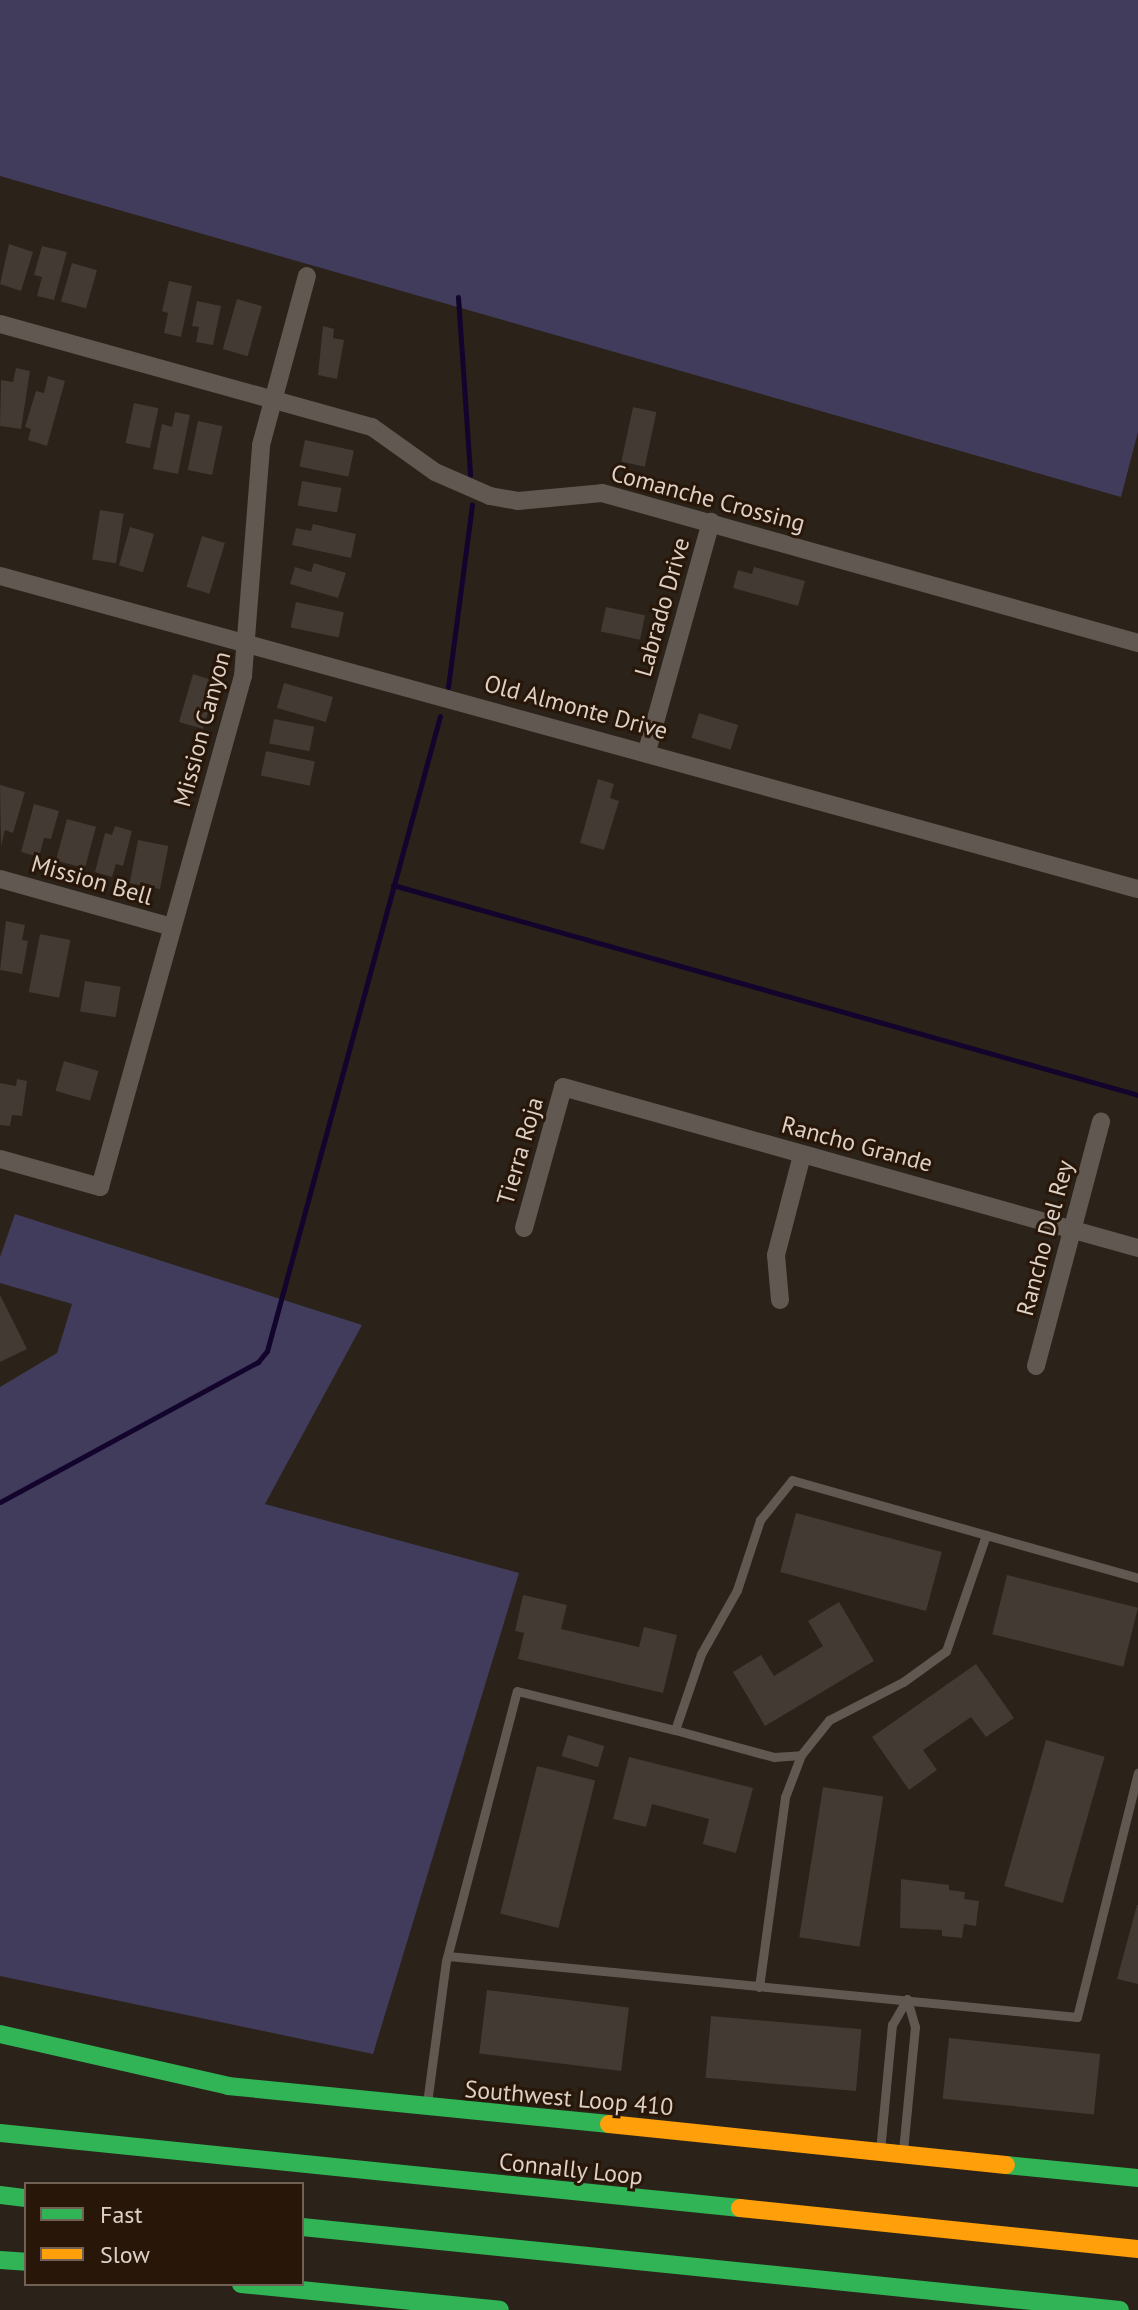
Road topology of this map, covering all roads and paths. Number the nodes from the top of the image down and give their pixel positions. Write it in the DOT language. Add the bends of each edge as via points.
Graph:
graph roads {
  1 [pos="307,276"];
  2 [pos="0,324"];
  3 [pos="272,399"];
  4 [pos="711,522"];
  5 [pos="0,576"];
  6 [pos="1138,643"];
  7 [pos="248,645"];
  8 [pos="647,751"];
  9 [pos="0,879"];
  10 [pos="1138,889"];
  11 [pos="172,927"];
  12 [pos="563,1087"];
  13 [pos="1101,1121"];
  14 [pos="802,1155"];
  15 [pos="0,1159"];
  16 [pos="524,1228"];
  17 [pos="1073,1229"];
  18 [pos="1138,1248"];
  19 [pos="780,1300"];
  20 [pos="1036,1366"];
  21 [pos="986,1535"];
  22 [pos="1138,1578"];
  23 [pos="675,1730"];
  24 [pos="801,1755"];
  25 [pos="1138,1773"];
  26 [pos="1133,1813"];
  27 [pos="448,1956"];
  28 [pos="759,1987"];
  29 [pos="907,1999"];
  30 [pos="0,2034"];
  31 [pos="426,2108"];
  32 [pos="0,2123"];
  33 [pos="0,2133"];
  34 [pos="32,2136"];
  35 [pos="879,2153"];
  36 [pos="902,2155"];
  37 [pos="1138,2178"];
  38 [pos="0,2195"];
  39 [pos="24,2198"];
  40 [pos="304,2227"];
  41 [pos="1138,2249"];
  42 [pos="0,2260"];
  43 [pos="24,2262"];
  44 [pos="261,2286"];
  45 [pos="500,2310"];
  46 [pos="1120,2310"];
  1 -- 3 [label="street, Mission Canyon"];
  2 -- 3 [label="street, Comanche Crossing"];
  3 -- 4 [label="street, Comanche Crossing" via="372,427 435,472 490,496 518,501 602,493"];
  3 -- 7 [label="street, Mission Canyon" via="255,484"];
  4 -- 6 [label="street, Comanche Crossing"];
  4 -- 8 [label="street, Labrado Drive"];
  5 -- 7 [label="street, Old Almonte Drive"];
  7 -- 8 [label="street, Old Almonte Drive"];
  7 -- 11 [label="street, Mission Canyon" via="233,720"];
  8 -- 10 [label="street, Old Almonte Drive"];
  9 -- 11 [label="street, Mission Bell"];
  11 -- 15 [label="street, Mission Canyon" via="100,1187"];
  12 -- 14 [label="street, Rancho Grande"];
  12 -- 16 [label="street, Tierra Roja"];
  13 -- 17 [label="street, Rancho Del Rey"];
  14 -- 17 [label="street, Rancho Grande"];
  14 -- 19 [label="street" via="776,1255"];
  17 -- 18 [label="street, Rancho Grande"];
  17 -- 20 [label="street, Rancho Del Rey"];
  21 -- 22 [label="lane"];
  21 -- 23 [label="lane" via="792,1480 760,1520 737,1590 701,1654"];
  21 -- 24 [label="lane" via="946,1651 903,1682 829,1720"];
  23 -- 24 [label="lane" via="774,1757"];
  23 -- 27 [label="lane" via="517,1691"];
  24 -- 28 [label="lane" via="785,1797"];
  25 -- 26 [label="lane"];
  26 -- 29 [label="lane" via="1077,2017"];
  27 -- 28 [label="lane"];
  27 -- 31 [label="lane"];
  28 -- 29 [label="lane"];
  29 -- 35 [label="lane" via="892,2025"];
  29 -- 36 [label="lane" via="915,2027"];
  30 -- 31 [label="main road, Southwest Loop 410" via="228,2086"];
  31 -- 35 [label="main road, Southwest Loop 410"];
  32 -- 34 [label="main road"];
  33 -- 34 [label="main road, Connally Loop"];
  34 -- 41 [label="main road, Connally Loop"];
  35 -- 36 [label="main road, Southwest Loop 410"];
  36 -- 37 [label="main road, Southwest Loop 410"];
  38 -- 39 [label="main road"];
  40 -- 46 [label="main road"];
  42 -- 43 [label="main road"];
  44 -- 45 [label="main road"];
}
